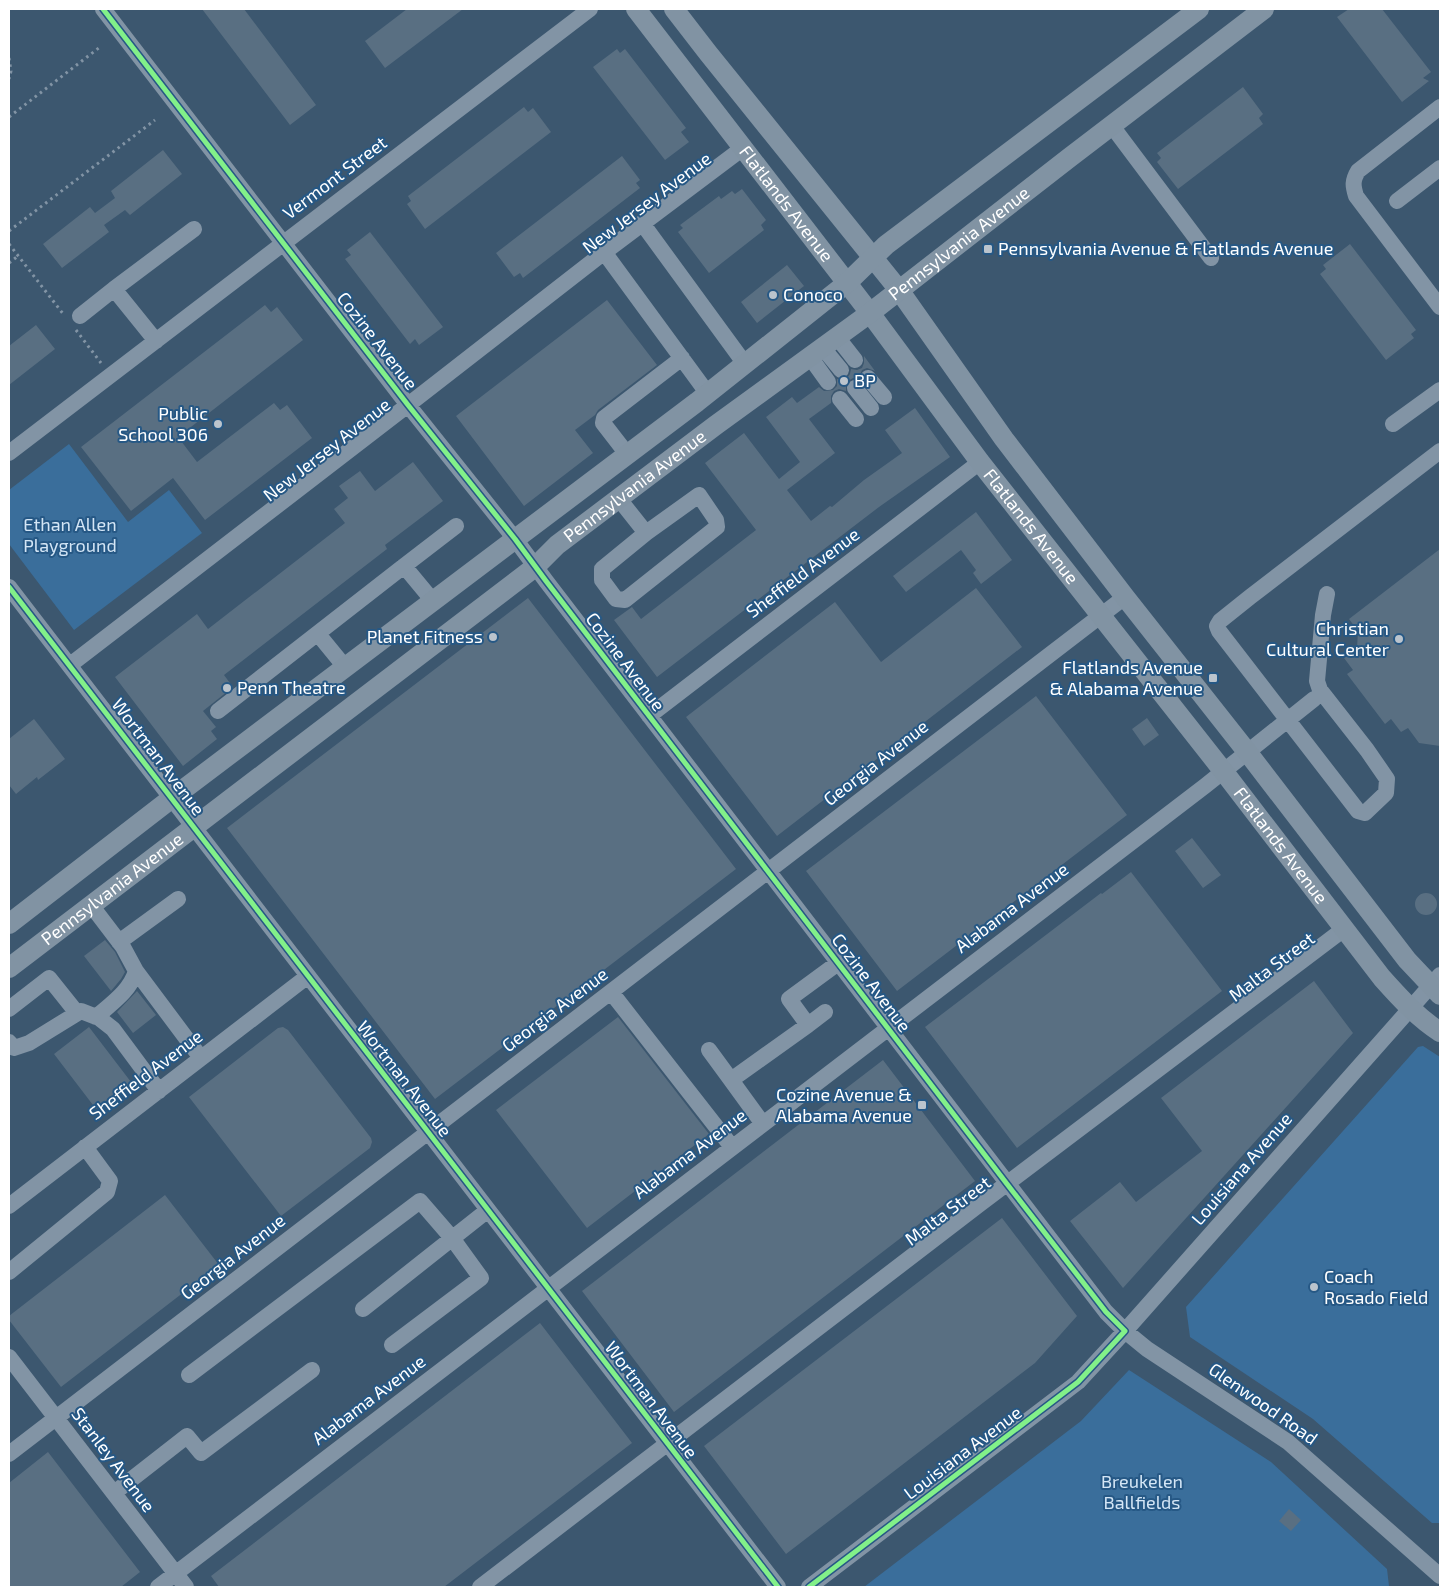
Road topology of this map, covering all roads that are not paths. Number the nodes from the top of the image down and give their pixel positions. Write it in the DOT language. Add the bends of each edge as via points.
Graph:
graph roads {
  1 [pos="103,9"];
  2 [pos="590,9"];
  3 [pos="636,9"];
  4 [pos="674,9"];
  5 [pos="1199,9"];
  6 [pos="1264,9"];
  7 [pos="1440,107"];
  8 [pos="1112,126"];
  9 [pos="743,148"];
  10 [pos="1440,168"];
  11 [pos="1397,201"];
  12 [pos="642,223"];
  13 [pos="194,229"];
  14 [pos="284,242"];
  15 [pos="604,252"];
  16 [pos="873,258"];
  17 [pos="1210,258"];
  18 [pos="847,284"];
  19 [pos="114,290"];
  20 [pos="899,290"];
  21 [pos="1440,307"];
  22 [pos="870,313"];
  23 [pos="72,319"];
  24 [pos="156,341"];
  25 [pos="823,347"];
  26 [pos="682,358"];
  27 [pos="855,360"];
  28 [pos="745,364"];
  29 [pos="841,370"];
  30 [pos="868,378"];
  31 [pos="828,382"];
  32 [pos="855,388"];
  33 [pos="1440,390"];
  34 [pos="708,394"];
  35 [pos="884,397"];
  36 [pos="840,398"];
  37 [pos="408,405"];
  38 [pos="871,408"];
  39 [pos="856,419"];
  40 [pos="1393,424"];
  41 [pos="1440,452"];
  42 [pos="9,453"];
  43 [pos="627,454"];
  44 [pos="980,462"];
  45 [pos="619,499"];
  46 [pos="456,526"];
  47 [pos="646,533"];
  48 [pos="515,538"];
  49 [pos="404,566"];
  50 [pos="534,567"];
  51 [pos="9,587"];
  52 [pos="1327,594"];
  53 [pos="1125,597"];
  54 [pos="433,601"];
  55 [pos="1100,616"];
  56 [pos="318,634"];
  57 [pos="70,665"];
  58 [pos="345,667"];
  59 [pos="1314,698"];
  60 [pos="218,711"];
  61 [pos="649,716"];
  62 [pos="1288,720"];
  63 [pos="1248,753"];
  64 [pos="1224,772"];
  65 [pos="172,798"];
  66 [pos="193,826"];
  67 [pos="768,872"];
  68 [pos="178,899"];
  69 [pos="91,905"];
  70 [pos="9,924"];
  71 [pos="1344,929"];
  72 [pos="119,942"];
  73 [pos="838,963"];
  74 [pos="9,968"];
  75 [pos="136,971"];
  76 [pos="308,976"];
  77 [pos="1437,985"];
  78 [pos="611,992"];
  79 [pos="1411,1007"];
  80 [pos="9,1009"];
  81 [pos="824,1012"];
  82 [pos="77,1013"];
  83 [pos="96,1017"];
  84 [pos="808,1025"];
  85 [pos="888,1029"];
  86 [pos="1440,1032"];
  87 [pos="11,1045"];
  88 [pos="709,1050"];
  89 [pos="201,1058"];
  90 [pos="731,1080"];
  91 [pos="159,1091"];
  92 [pos="763,1124"];
  93 [pos="428,1132"];
  94 [pos="732,1147"];
  95 [pos="85,1148"];
  96 [pos="1007,1184"];
  97 [pos="9,1206"];
  98 [pos="488,1210"];
  99 [pos="452,1238"];
  100 [pos="9,1272"];
  101 [pos="548,1288"];
  102 [pos="363,1309"];
  103 [pos="1125,1331"];
  104 [pos="392,1345"];
  105 [pos="9,1357"];
  106 [pos="312,1370"];
  107 [pos="189,1375"];
  108 [pos="56,1418"];
  109 [pos="666,1444"];
  110 [pos="9,1454"];
  111 [pos="114,1493"];
  112 [pos="175,1574"];
  113 [pos="1440,1576"];
  114 [pos="158,1587"];
  115 [pos="186,1587"];
  116 [pos="480,1587"];
  117 [pos="778,1587"];
  118 [pos="809,1587"];
  1 -- 14 [label="street, Cozine Avenue"];
  2 -- 14 [label="street, Vermont Street"];
  3 -- 9 [label="main road, Flatlands Avenue"];
  4 -- 16 [label="main road, Flatlands Avenue"];
  5 -- 16 [label="main road, Pennsylvania Avenue" via="1043,125"];
  6 -- 8 [label="main road, Pennsylvania Avenue"];
  7 -- 21 [label="street" via="1358,171 1353,187 1356,196"];
  8 -- 17 [label="street"];
  8 -- 20 [label="main road, Pennsylvania Avenue"];
  9 -- 12 [label="street, New Jersey Avenue"];
  9 -- 18 [label="main road, Flatlands Avenue"];
  10 -- 11 [label="street"];
  12 -- 15 [label="street, New Jersey Avenue"];
  12 -- 28 [label="street"];
  13 -- 19 [label="street"];
  14 -- 24 [label="street, Vermont Street"];
  14 -- 37 [label="street, Cozine Avenue"];
  15 -- 26 [label="street"];
  15 -- 37 [label="street, New Jersey Avenue"];
  16 -- 18 [label="main road, Pennsylvania Avenue"];
  16 -- 20 [label="main road, Flatlands Avenue"];
  18 -- 22 [label="main road, Flatlands Avenue"];
  18 -- 28 [label="main road, Pennsylvania Avenue"];
  19 -- 23 [label="street"];
  19 -- 24 [label="street"];
  20 -- 22 [label="main road, Pennsylvania Avenue"];
  20 -- 53 [label="main road, Flatlands Avenue" via="1004,440"];
  22 -- 25 [label="main road, Pennsylvania Avenue"];
  22 -- 44 [label="main road, Flatlands Avenue"];
  24 -- 42 [label="street, Vermont Street"];
  25 -- 27 [label="street"];
  25 -- 29 [label="street"];
  25 -- 31 [label="street"];
  25 -- 45 [label="main road, Pennsylvania Avenue"];
  26 -- 34 [label="street"];
  26 -- 43 [label="street" via="604,418 603,423"];
  28 -- 34 [label="main road, Pennsylvania Avenue"];
  30 -- 35 [label="street"];
  32 -- 38 [label="street"];
  33 -- 40 [label="street"];
  34 -- 43 [label="main road, Pennsylvania Avenue"];
  36 -- 39 [label="street"];
  37 -- 48 [label="street, Cozine Avenue"];
  37 -- 57 [label="street, New Jersey Avenue"];
  41 -- 62 [label="street" via="1250,597 1217,626"];
  43 -- 48 [label="main road, Pennsylvania Avenue"];
  44 -- 55 [label="main road, Flatlands Avenue"];
  44 -- 61 [label="street, Sheffield Avenue"];
  45 -- 47 [label="street"];
  45 -- 50 [label="main road, Pennsylvania Avenue"];
  46 -- 49 [label="street"];
  47 -- 47 [label="street" via="602,570 602,580 616,599 625,600 717,527 716,520 699,495"];
  48 -- 50 [label="street, Cozine Avenue"];
  48 -- 54 [label="main road, Pennsylvania Avenue"];
  49 -- 54 [label="street"];
  49 -- 56 [label="street"];
  50 -- 61 [label="street, Cozine Avenue"];
  50 -- 66 [label="main road, Pennsylvania Avenue"];
  51 -- 57 [label="street, Wortman Avenue"];
  52 -- 62 [label="street" via="1317,681 1320,690 1387,779 1383,797 1365,812 1358,811"];
  53 -- 55 [label="street, Georgia Avenue"];
  53 -- 63 [label="main road, Flatlands Avenue"];
  54 -- 58 [label="main road, Pennsylvania Avenue"];
  55 -- 64 [label="main road, Flatlands Avenue"];
  55 -- 67 [label="street, Georgia Avenue"];
  56 -- 58 [label="street"];
  56 -- 60 [label="street"];
  57 -- 65 [label="street, Wortman Avenue"];
  58 -- 65 [label="main road, Pennsylvania Avenue"];
  59 -- 62 [label="street, Alabama Avenue"];
  61 -- 67 [label="street, Cozine Avenue"];
  62 -- 63 [label="street, Alabama Avenue"];
  63 -- 64 [label="street, Alabama Avenue"];
  63 -- 77 [label="main road, Flatlands Avenue" via="1401,953"];
  64 -- 71 [label="main road, Flatlands Avenue"];
  64 -- 85 [label="street, Alabama Avenue"];
  65 -- 66 [label="street, Wortman Avenue"];
  65 -- 70 [label="main road, Pennsylvania Avenue"];
  66 -- 69 [label="main road, Pennsylvania Avenue"];
  66 -- 76 [label="street, Wortman Avenue"];
  67 -- 73 [label="street, Cozine Avenue"];
  67 -- 78 [label="street, Georgia Avenue"];
  68 -- 72 [label="street"];
  69 -- 72 [label="street"];
  69 -- 74 [label="main road, Pennsylvania Avenue"];
  71 -- 79 [label="main road, Flatlands Avenue" via="1382,978"];
  71 -- 96 [label="street, Malta Street"];
  72 -- 75 [label="street"];
  73 -- 84 [label="street" via="789,999"];
  73 -- 85 [label="street, Cozine Avenue"];
  75 -- 83 [label="street" via="128,989"];
  75 -- 89 [label="street"];
  76 -- 89 [label="street, Sheffield Avenue"];
  76 -- 93 [label="street, Wortman Avenue"];
  77 -- 79 [label="street, Louisiana Avenue"];
  78 -- 93 [label="street, Georgia Avenue"];
  78 -- 94 [label="street"];
  79 -- 86 [label="main road, Flatlands Avenue"];
  79 -- 103 [label="street, Louisiana Avenue"];
  80 -- 82 [label="street" via="49,978"];
  81 -- 84 [label="street"];
  82 -- 83 [label="street" via="81,1011"];
  82 -- 87 [label="street" via="29,1043"];
  83 -- 91 [label="street" via="113,1029"];
  84 -- 90 [label="street"];
  85 -- 92 [label="street, Alabama Avenue"];
  85 -- 96 [label="street, Cozine Avenue"];
  88 -- 90 [label="street"];
  89 -- 91 [label="street, Sheffield Avenue"];
  90 -- 92 [label="street"];
  91 -- 95 [label="street, Sheffield Avenue"];
  92 -- 94 [label="street, Alabama Avenue"];
  93 -- 98 [label="street, Wortman Avenue"];
  93 -- 108 [label="street, Georgia Avenue"];
  94 -- 101 [label="street, Alabama Avenue"];
  95 -- 97 [label="street, Sheffield Avenue"];
  95 -- 100 [label="street" via="110,1182 107,1192"];
  96 -- 103 [label="street, Cozine Avenue" via="1106,1312"];
  96 -- 109 [label="street, Malta Street"];
  98 -- 99 [label="street"];
  98 -- 101 [label="street, Wortman Avenue"];
  99 -- 102 [label="street"];
  99 -- 104 [label="street" via="481,1278"];
  99 -- 107 [label="street" via="420,1201"];
  101 -- 109 [label="street, Wortman Avenue"];
  101 -- 112 [label="street, Alabama Avenue"];
  103 -- 113 [label="street, Glenwood Road" via="1288,1442"];
  103 -- 118 [label="street, Louisiana Avenue" via="1078,1382"];
  105 -- 108 [label="street, Stanley Avenue"];
  106 -- 111 [label="street" via="201,1453 187,1436"];
  108 -- 110 [label="street, Georgia Avenue"];
  108 -- 111 [label="street, Stanley Avenue"];
  109 -- 116 [label="street, Malta Street"];
  109 -- 117 [label="street, Wortman Avenue"];
  111 -- 112 [label="street, Stanley Avenue"];
  112 -- 114 [label="street, Alabama Avenue"];
  112 -- 115 [label="street, Stanley Avenue"];
}
